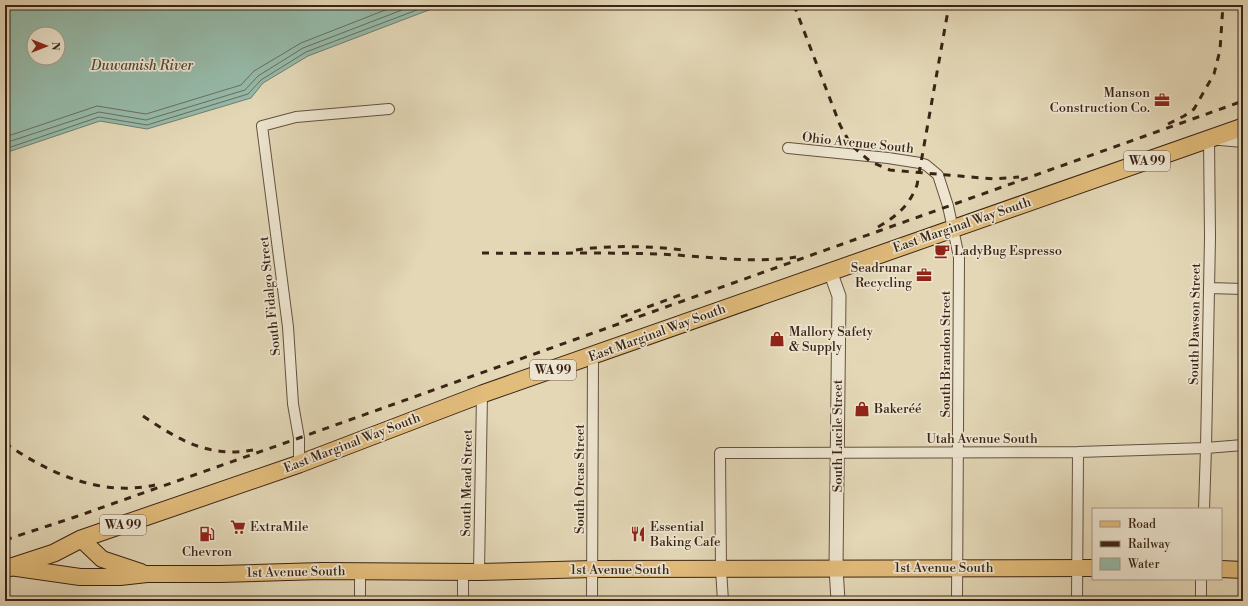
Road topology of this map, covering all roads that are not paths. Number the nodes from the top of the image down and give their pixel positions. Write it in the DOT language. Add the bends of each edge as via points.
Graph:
graph roads {
  1 [pos="389,109"];
  2 [pos="1243,127"];
  3 [pos="1209,139"];
  4 [pos="1243,142"];
  5 [pos="788,148"];
  6 [pos="954,228"];
  7 [pos="830,271"];
  8 [pos="1209,288"];
  9 [pos="1243,288"];
  10 [pos="593,356"];
  11 [pos="482,394"];
  12 [pos="1243,445"];
  13 [pos="1206,448"];
  14 [pos="838,452"];
  15 [pos="959,452"];
  16 [pos="1078,452"];
  17 [pos="299,464"];
  18 [pos="1204,508"];
  19 [pos="81,539"];
  20 [pos="7,568"];
  21 [pos="836,568"];
  22 [pos="957,568"];
  23 [pos="1085,568"];
  24 [pos="593,569"];
  25 [pos="721,569"];
  26 [pos="1222,570"];
  27 [pos="1243,570"];
  28 [pos="360,571"];
  29 [pos="471,572"];
  30 [pos="146,574"];
  31 [pos="1201,580"];
  32 [pos="360,601"];
  33 [pos="463,601"];
  34 [pos="592,601"];
  35 [pos="723,601"];
  36 [pos="838,601"];
  37 [pos="957,601"];
  38 [pos="1077,601"];
  39 [pos="1201,601"];
  1 -- 17 [label="street, South Fidalgo Street" via="296,117 262,126 288,327 293,404 299,438"];
  2 -- 3 [label="highway, East Marginal Way South / WA 99"];
  3 -- 4 [label="street"];
  3 -- 6 [label="highway, East Marginal Way South / WA 99"];
  3 -- 8 [label="street, South Dawson Street"];
  5 -- 6 [label="street, Ohio Avenue South" via="888,158 926,165 938,175"];
  6 -- 7 [label="highway, East Marginal Way South / WA 99"];
  6 -- 15 [label="street, South Brandon Street" via="959,257"];
  7 -- 10 [label="highway, East Marginal Way South / WA 99"];
  7 -- 14 [label="street, South Lucile Street" via="839,296"];
  8 -- 9 [label="street"];
  8 -- 13 [label="street, South Dawson Street"];
  10 -- 11 [label="highway, East Marginal Way South / WA 99"];
  10 -- 24 [label="street, South Orcas Street"];
  11 -- 17 [label="highway, East Marginal Way South / WA 99"];
  11 -- 29 [label="street, South Mead Street"];
  12 -- 13 [label="street, Utah Avenue South"];
  13 -- 16 [label="street, Utah Avenue South"];
  13 -- 18 [label="street, South Dawson Street"];
  14 -- 15 [label="street, Utah Avenue South"];
  14 -- 21 [label="street, South Lucile Street"];
  14 -- 25 [label="street, Utah Avenue South" via="720,453"];
  15 -- 16 [label="street, Utah Avenue South"];
  15 -- 22 [label="street, South Brandon Street"];
  16 -- 23 [label="street"];
  17 -- 19 [label="highway, East Marginal Way South / WA 99"];
  19 -- 20 [label="highway, East Marginal Way South / WA 99" via="54,552"];
  19 -- 30 [label="main road, 1st Avenue South" via="102,559"];
  20 -- 30 [label="main road, 1st Avenue South" via="80,577"];
  21 -- 22 [label="main road, 1st Avenue South"];
  21 -- 25 [label="main road, 1st Avenue South"];
  21 -- 36 [label="street, South Lucile Street"];
  22 -- 23 [label="main road, 1st Avenue South"];
  22 -- 37 [label="street, South Brandon Street"];
  23 -- 38 [label="street"];
  24 -- 25 [label="main road, 1st Avenue South"];
  24 -- 29 [label="main road, 1st Avenue South"];
  24 -- 34 [label="street, South Orcas Street"];
  25 -- 35 [label="street"];
  26 -- 27 [label="main road"];
  28 -- 29 [label="main road, 1st Avenue South"];
  28 -- 30 [label="main road, 1st Avenue South"];
  28 -- 32 [label="street"];
  29 -- 33 [label="street, South Mead Street"];
  31 -- 39 [label="street"];
}
